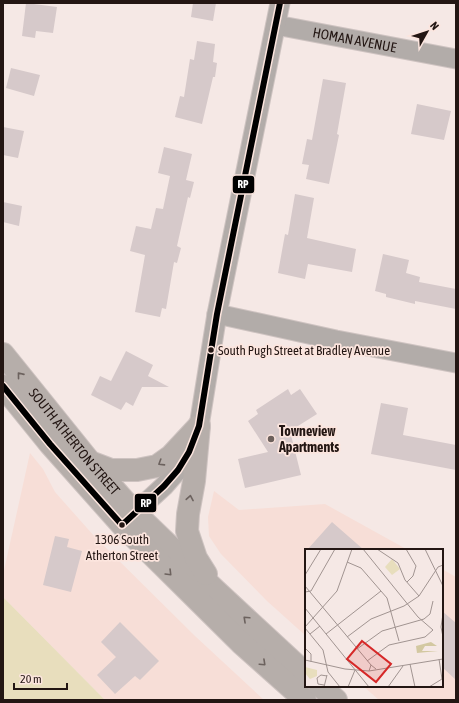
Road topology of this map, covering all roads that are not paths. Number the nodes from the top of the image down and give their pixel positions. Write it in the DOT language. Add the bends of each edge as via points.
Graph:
graph roads {
  1 [pos="280,3"];
  2 [pos="276,25"];
  3 [pos="456,60"];
  4 [pos="216,314"];
  5 [pos="3,354"];
  6 [pos="456,363"];
  7 [pos="3,386"];
  8 [pos="199,426"];
  9 [pos="90,462"];
  10 [pos="129,519"];
  11 [pos="215,590"];
  12 [pos="305,673"];
  13 [pos="321,687"];
  14 [pos="304,700"];
  15 [pos="336,700"];
  1 -- 2 [label="street"];
  2 -- 3 [label="street, HOMAN AVENUE"];
  2 -- 4 [label="street"];
  4 -- 6 [label="street"];
  4 -- 8 [label="street"];
  9 -- 5 [label="main road, SOUTH ATHERTON STREET, one-way"];
  7 -- 10 [label="main road, SOUTH ATHERTON STREET" via="50,444"];
  8 -- 9 [label="main road, one-way" via="171,456 156,466 136,470 111,470"];
  8 -- 10 [label="street" via="189,452 178,470"];
  11 -- 8 [label="main road, one-way" via="196,558 187,531"];
  9 -- 10 [label="main road, SOUTH ATHERTON STREET"];
  10 -- 11 [label="main road, SOUTH ATHERTON STREET"];
  10 -- 14 [label="main road, SOUTH ATHERTON STREET, one-way" via="241,643"];
  12 -- 11 [label="main road, SOUTH ATHERTON STREET, one-way"];
  13 -- 15 [label="main road"];
}
